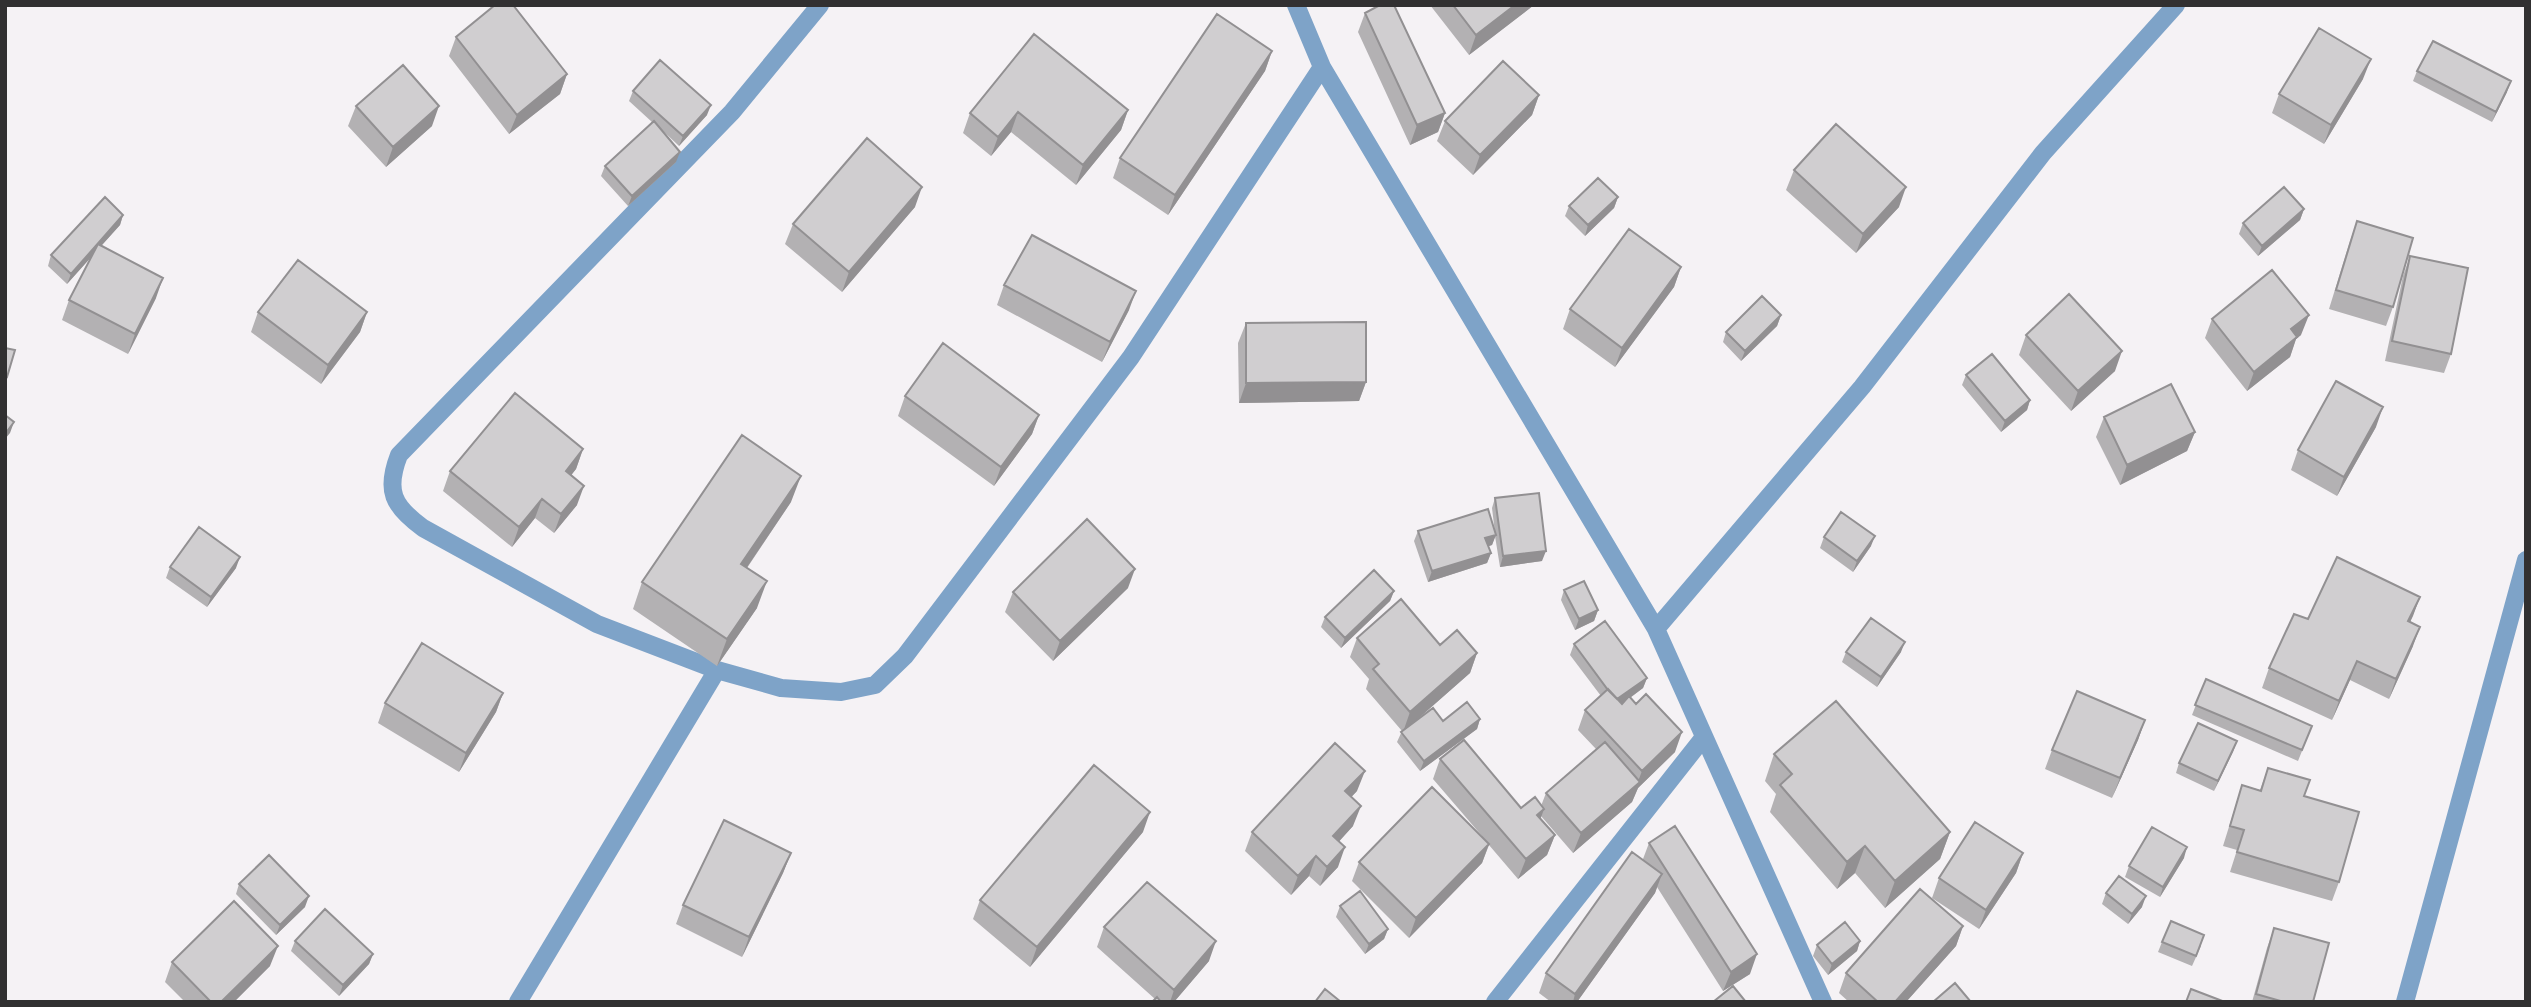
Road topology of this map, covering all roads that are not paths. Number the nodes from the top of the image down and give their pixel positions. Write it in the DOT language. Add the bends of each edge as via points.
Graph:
graph roads {
  1 [pos="820,5"];
  2 [pos="1296,5"];
  3 [pos="2176,5"];
  4 [pos="1322,67"];
  5 [pos="2526,560"];
  6 [pos="1656,629"];
  7 [pos="717,670"];
  8 [pos="1704,737"];
  9 [pos="518,1002"];
  10 [pos="1494,1002"];
  11 [pos="1823,1002"];
  12 [pos="2405,1002"];
  1 -- 7 [label="street" via="732,112 399,455 392,473 392,494 404,514 423,528 597,624"];
  2 -- 4 [label="street"];
  3 -- 6 [label="street" via="2042,153 1862,387"];
  4 -- 6 [label="street"];
  4 -- 7 [label="street" via="1131,356 905,656 875,685 841,692 781,688"];
  5 -- 12 [label="street"];
  6 -- 8 [label="street"];
  7 -- 9 [label="street"];
  8 -- 10 [label="street"];
  8 -- 11 [label="street"];
}
